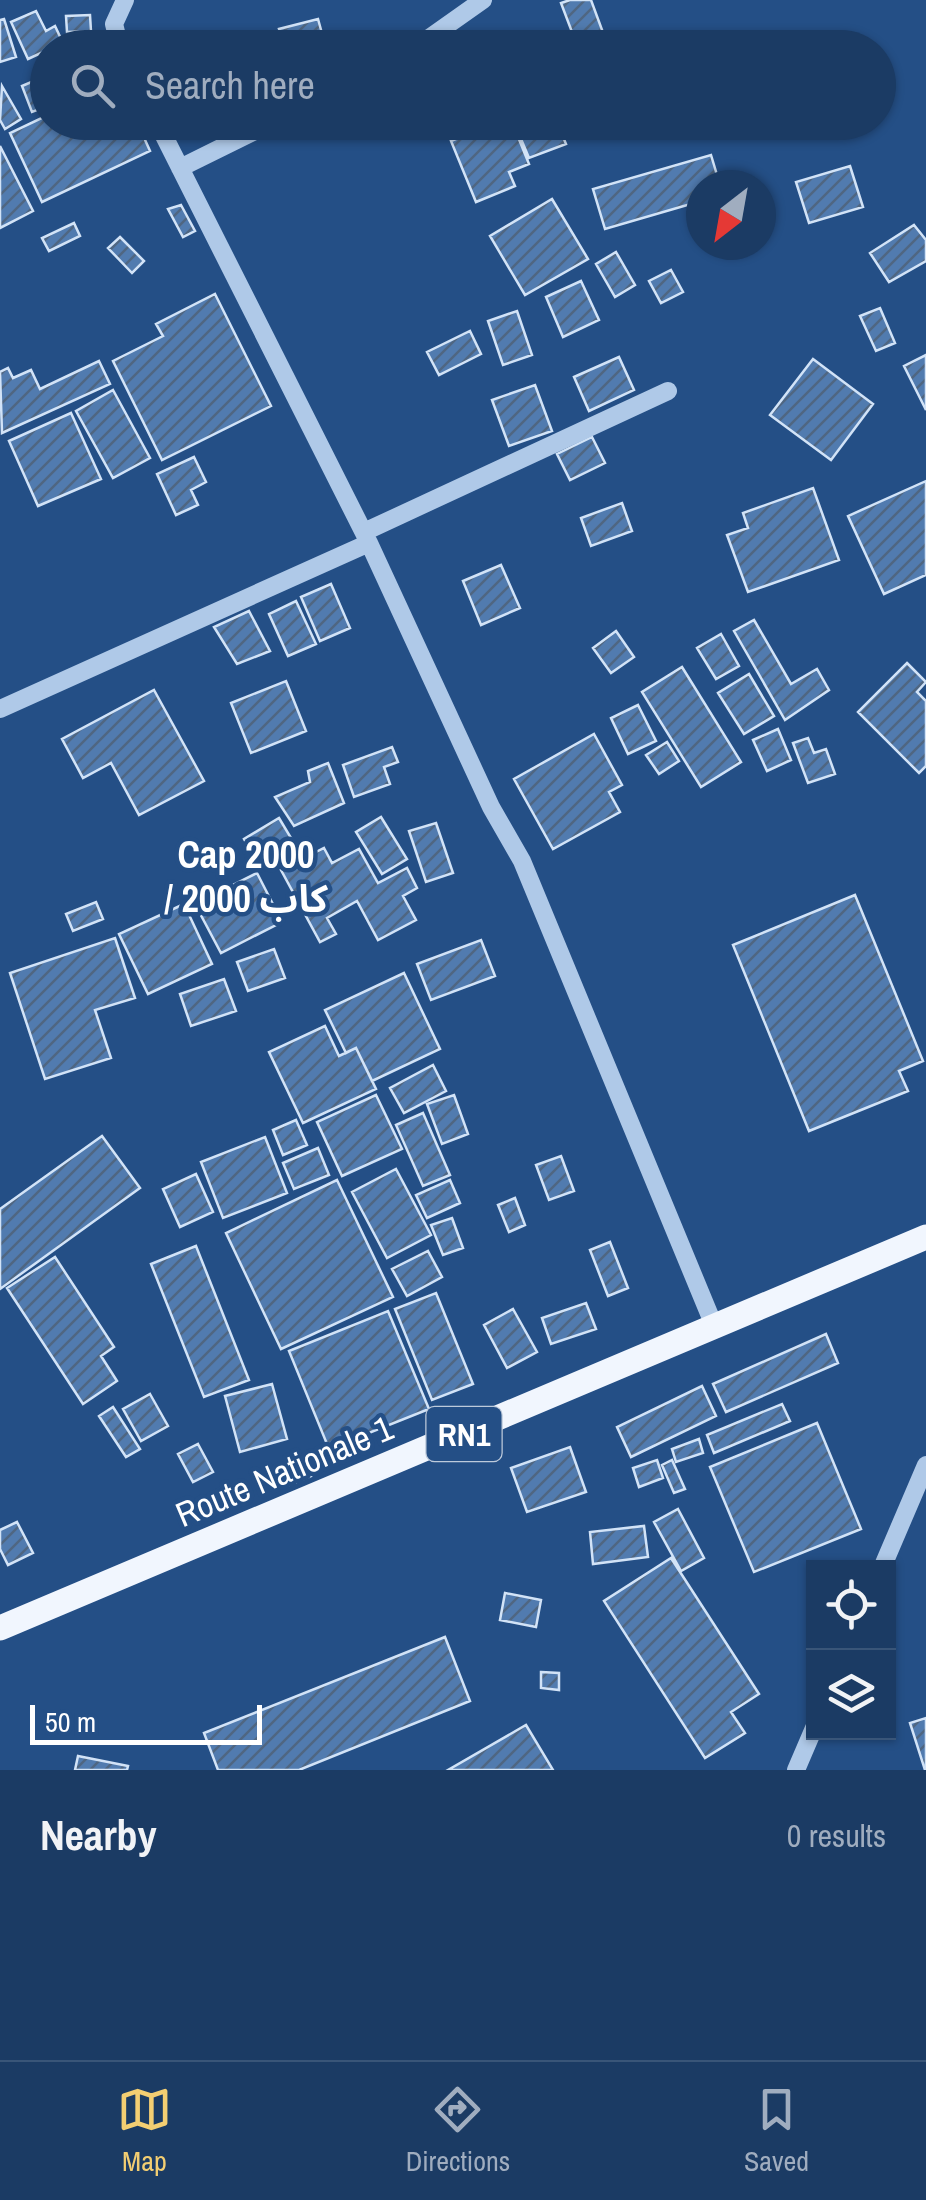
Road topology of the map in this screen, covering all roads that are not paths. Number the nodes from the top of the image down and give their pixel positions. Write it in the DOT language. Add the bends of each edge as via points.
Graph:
graph roads {
  1 [pos="126,0"];
  2 [pos="483,0"];
  3 [pos="116,30"];
  4 [pos="440,30"];
  5 [pos="166,140"];
  6 [pos="237,140"];
  7 [pos="180,168"];
  8 [pos="668,390"];
  9 [pos="366,537"];
  10 [pos="0,708"];
  11 [pos="926,1237"];
  12 [pos="716,1328"];
  13 [pos="926,1466"];
  14 [pos="885,1560"];
  15 [pos="0,1628"];
  16 [pos="809,1740"];
  17 [pos="796,1770"];
  1 -- 3 [label="street"];
  2 -- 4 [label="street"];
  5 -- 7 [label="street"];
  6 -- 7 [label="street"];
  7 -- 9 [label="street"];
  8 -- 9 [label="street"];
  9 -- 10 [label="street"];
  9 -- 12 [label="street" via="522,861"];
  11 -- 12 [label="main road, Route Nationale 1 / RN1"];
  12 -- 15 [label="main road, Route Nationale 1 / RN1"];
  13 -- 14 [label="street"];
  16 -- 17 [label="street"];
}
